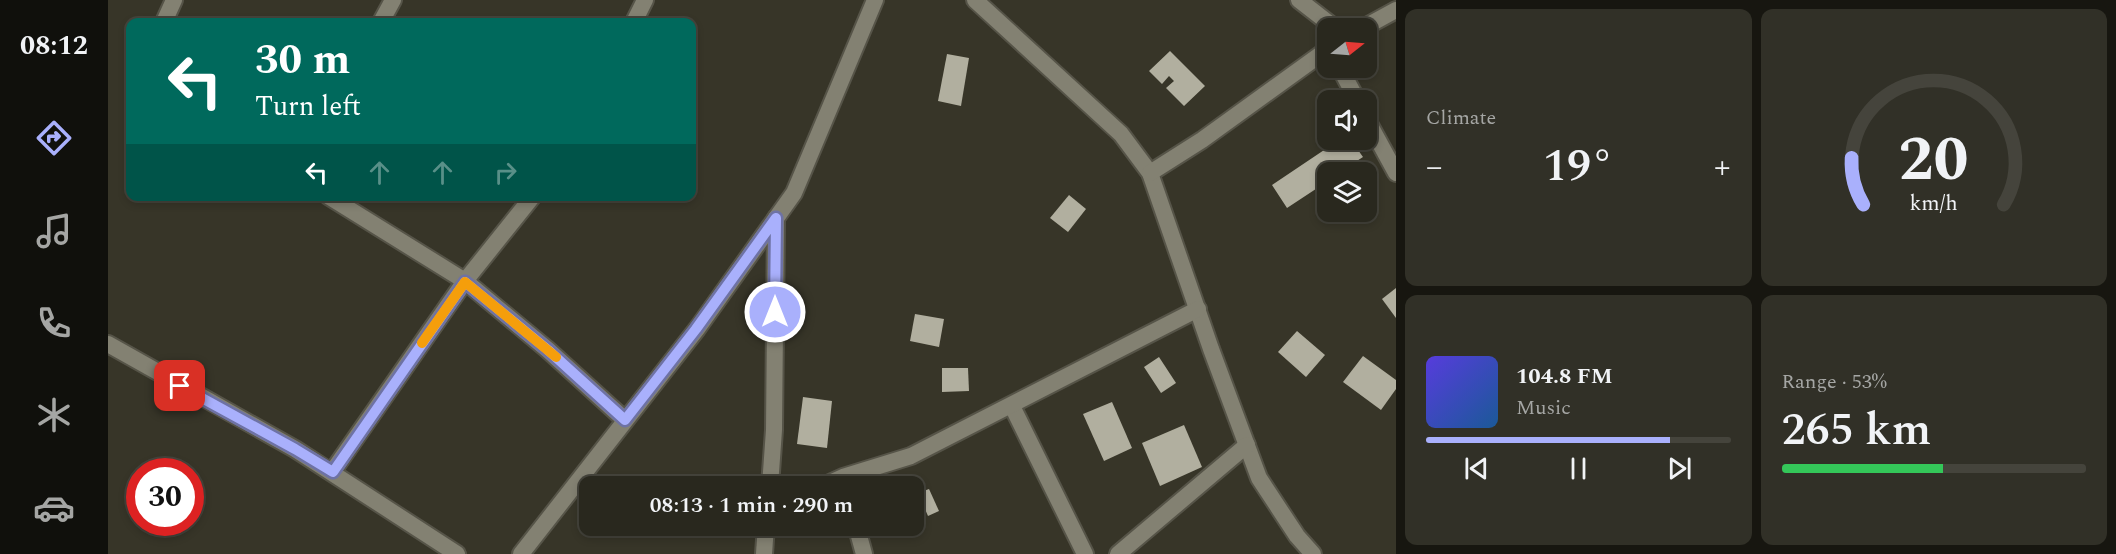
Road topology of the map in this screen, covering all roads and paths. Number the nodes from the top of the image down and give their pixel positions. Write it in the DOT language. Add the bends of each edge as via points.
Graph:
graph roads {
  1 [pos="174,0"];
  2 [pos="393,0"];
  3 [pos="645,0"];
  4 [pos="875,0"];
  5 [pos="975,0"];
  6 [pos="1299,0"];
  7 [pos="1396,10"];
  8 [pos="166,18"];
  9 [pos="383,18"];
  10 [pos="636,18"];
  11 [pos="1322,18"];
  12 [pos="1377,20"];
  13 [pos="1317,57"];
  14 [pos="1377,138"];
  15 [pos="1150,172"];
  16 [pos="1396,173"];
  17 [pos="338,201"];
  18 [pos="529,201"];
  19 [pos="776,218"];
  20 [pos="465,282"];
  21 [pos="1198,309"];
  22 [pos="108,344"];
  23 [pos="1012,405"];
  24 [pos="625,420"];
  25 [pos="1247,445"];
  26 [pos="333,472"];
  27 [pos="771,476"];
  28 [pos="857,476"];
  29 [pos="765,536"];
  30 [pos="859,536"];
  31 [pos="457,554"];
  32 [pos="521,554"];
  33 [pos="764,554"];
  34 [pos="864,554"];
  35 [pos="1084,554"];
  36 [pos="1118,554"];
  37 [pos="1313,554"];
  1 -- 8 [label="street"];
  2 -- 9 [label="street"];
  3 -- 10 [label="street"];
  4 -- 19 [label="street" via="794,193"];
  5 -- 15 [label="street" via="1121,134"];
  6 -- 11 [label="street"];
  7 -- 12 [label="street"];
  13 -- 15 [label="street" via="1202,140"];
  14 -- 16 [label="street"];
  15 -- 21 [label="street"];
  17 -- 20 [label="street"];
  18 -- 20 [label="street"];
  19 -- 24 [label="street"];
  19 -- 27 [label="street"];
  20 -- 24 [label="street"];
  20 -- 26 [label="street"];
  21 -- 23 [label="street"];
  21 -- 25 [label="street"];
  22 -- 26 [label="street"];
  23 -- 28 [label="street" via="911,456"];
  23 -- 35 [label="street"];
  24 -- 32 [label="street"];
  25 -- 36 [label="street"];
  25 -- 37 [label="street" via="1259,478"];
  26 -- 31 [label="street"];
  29 -- 33 [label="street"];
  30 -- 34 [label="street"];
}
